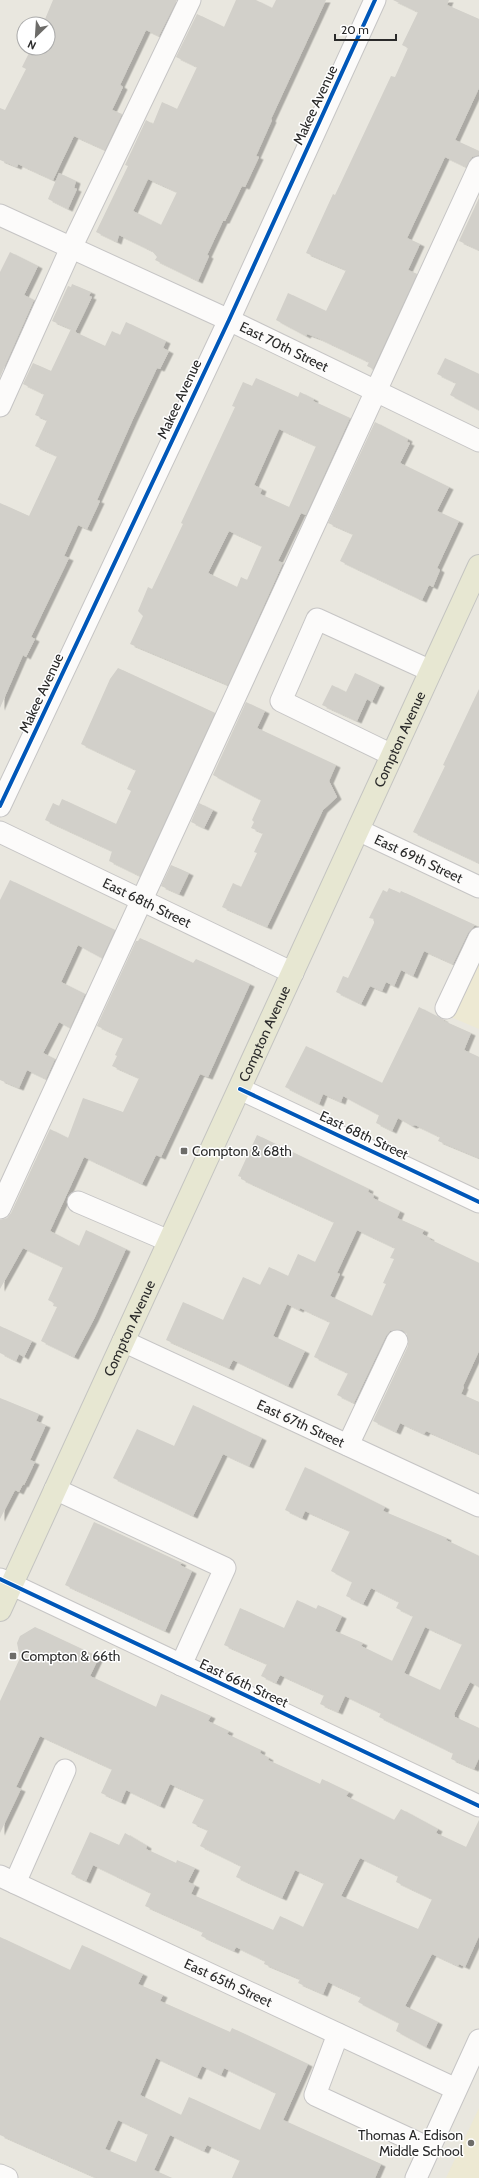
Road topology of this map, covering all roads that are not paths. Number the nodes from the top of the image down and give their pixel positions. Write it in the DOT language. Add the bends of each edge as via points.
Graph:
graph roads {
  1 [pos="190,0"];
  2 [pos="375,0"];
  3 [pos="479,167"];
  4 [pos="0,215"];
  5 [pos="71,248"];
  6 [pos="229,320"];
  7 [pos="374,391"];
  8 [pos="0,406"];
  9 [pos="479,441"];
  10 [pos="479,566"];
  11 [pos="431,671"];
  12 [pos="392,755"];
  13 [pos="0,806"];
  14 [pos="358,830"];
  15 [pos="0,832"];
  16 [pos="479,887"];
  17 [pos="142,901"];
  18 [pos="479,938"];
  19 [pos="293,973"];
  20 [pos="446,1008"];
  21 [pos="240,1089"];
  22 [pos="78,1202"];
  23 [pos="479,1202"];
  24 [pos="0,1208"];
  25 [pos="169,1241"];
  26 [pos="123,1341"];
  27 [pos="397,1341"];
  28 [pos="348,1445"];
  29 [pos="56,1489"];
  30 [pos="479,1506"];
  31 [pos="6,1582"];
  32 [pos="0,1610"];
  33 [pos="181,1665"];
  34 [pos="65,1770"];
  35 [pos="479,1806"];
  36 [pos="7,1879"];
  37 [pos="338,2034"];
  38 [pos="479,2040"];
  39 [pos="456,2089"];
  40 [pos="429,2148"];
  41 [pos="0,2175"];
  42 [pos="7,2178"];
  43 [pos="416,2178"];
  1 -- 5 [label="street"];
  2 -- 6 [label="street, Makee Avenue"];
  3 -- 7 [label="street"];
  4 -- 5 [label="street, East 70th Street"];
  5 -- 6 [label="street, East 70th Street"];
  5 -- 8 [label="street"];
  6 -- 7 [label="street, East 70th Street"];
  6 -- 13 [label="street, Makee Avenue"];
  7 -- 9 [label="street, East 70th Street"];
  7 -- 17 [label="street"];
  10 -- 11 [label="main road, Compton Avenue"];
  11 -- 12 [label="main road, Compton Avenue"];
  11 -- 12 [label="street" via="317,619 281,701"];
  12 -- 14 [label="main road, Compton Avenue"];
  14 -- 16 [label="street, East 69th Street"];
  14 -- 19 [label="main road, Compton Avenue"];
  15 -- 17 [label="street, East 68th Street"];
  17 -- 19 [label="street, East 68th Street"];
  17 -- 24 [label="street"];
  18 -- 20 [label="street"];
  19 -- 21 [label="main road, Compton Avenue"];
  21 -- 23 [label="street, East 68th Street"];
  21 -- 25 [label="main road, Compton Avenue"];
  22 -- 25 [label="street"];
  25 -- 26 [label="main road, Compton Avenue"];
  26 -- 28 [label="street, East 67th Street"];
  26 -- 29 [label="main road, Compton Avenue"];
  27 -- 28 [label="street"];
  28 -- 30 [label="street, East 67th Street"];
  29 -- 31 [label="main road, Compton Avenue"];
  29 -- 33 [label="street" via="225,1568"];
  31 -- 32 [label="main road, Compton Avenue"];
  31 -- 33 [label="street, East 66th Street"];
  33 -- 35 [label="street, East 66th Street"];
  34 -- 36 [label="street"];
  36 -- 37 [label="street, East 65th Street"];
  37 -- 39 [label="street, East 65th Street"];
  37 -- 40 [label="street" via="315,2095"];
  38 -- 39 [label="street"];
  39 -- 40 [label="street"];
  40 -- 43 [label="street"];
  41 -- 42 [label="street"];
}
